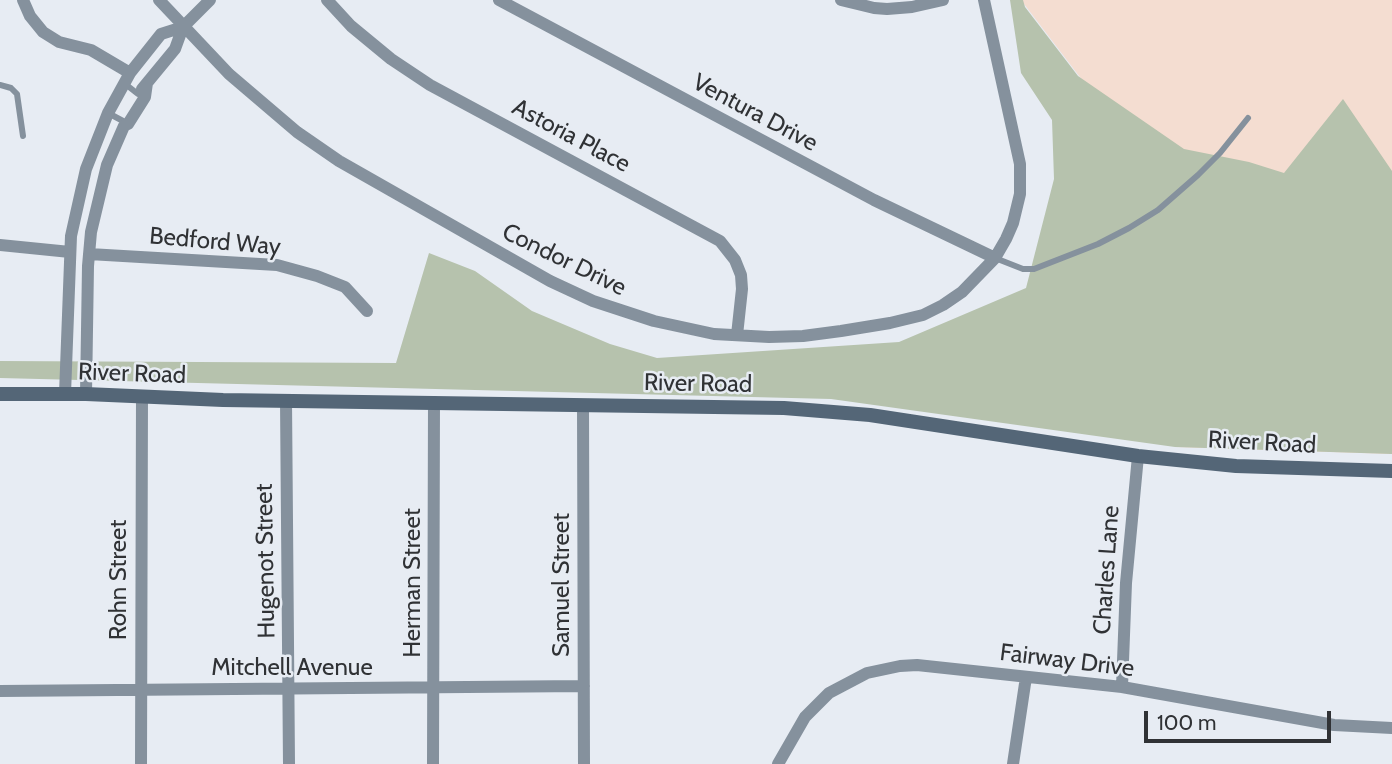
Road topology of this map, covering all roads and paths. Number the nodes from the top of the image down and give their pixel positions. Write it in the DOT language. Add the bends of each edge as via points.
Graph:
graph roads {
  1 [pos="23,0"];
  2 [pos="159,0"];
  3 [pos="210,0"];
  4 [pos="327,0"];
  5 [pos="499,0"];
  6 [pos="841,0"];
  7 [pos="943,0"];
  8 [pos="984,0"];
  9 [pos="183,27"];
  10 [pos="127,78"];
  11 [pos="147,83"];
  12 [pos="0,85"];
  13 [pos="138,94"];
  14 [pos="108,114"];
  15 [pos="1248,118"];
  16 [pos="123,124"];
  17 [pos="23,136"];
  18 [pos="0,246"];
  19 [pos="69,252"];
  20 [pos="89,254"];
  21 [pos="995,258"];
  22 [pos="367,311"];
  23 [pos="737,335"];
  24 [pos="0,394"];
  25 [pos="65,394"];
  26 [pos="86,394"];
  27 [pos="142,396"];
  28 [pos="286,400"];
  29 [pos="434,402"];
  30 [pos="583,405"];
  31 [pos="1138,456"];
  32 [pos="1392,471"];
  33 [pos="1026,677"];
  34 [pos="584,686"];
  35 [pos="433,687"];
  36 [pos="1122,687"];
  37 [pos="289,689"];
  38 [pos="139,690"];
  39 [pos="0,691"];
  40 [pos="1392,728"];
  41 [pos="141,764"];
  42 [pos="289,764"];
  43 [pos="433,764"];
  44 [pos="584,764"];
  45 [pos="778,764"];
  46 [pos="1013,764"];
  1 -- 10 [label="street" via="43,32 59,42 91,50"];
  2 -- 9 [label="street, Condor Drive"];
  3 -- 9 [label="street"];
  4 -- 23 [label="street, Astoria Place" via="382,52 430,85 720,241 741,275"];
  5 -- 21 [label="street, Ventura Drive" via="874,200"];
  6 -- 7 [label="street" via="887,9"];
  8 -- 21 [label="street, Condor Drive" via="1020,164 1015,215"];
  9 -- 10 [label="street" via="161,34"];
  9 -- 11 [label="street" via="175,49"];
  9 -- 23 [label="street, Condor Drive" via="297,132 339,161 550,281 636,316"];
  10 -- 13 [label="lane"];
  10 -- 14 [label="street"];
  11 -- 13 [label="street"];
  11 -- 16 [label="street" via="145,97 128,124"];
  12 -- 17 [label="lane" via="17,94"];
  13 -- 16 [label="street"];
  14 -- 16 [label="lane"];
  14 -- 19 [label="street" via="76,202"];
  15 -- 21 [label="lane" via="1188,185 1129,228 1034,269"];
  16 -- 20 [label="street" via="98,198"];
  18 -- 19 [label="street"];
  19 -- 20 [label="lane"];
  19 -- 25 [label="street"];
  20 -- 22 [label="street, Bedford Way" via="277,265 345,287"];
  20 -- 26 [label="street"];
  21 -- 23 [label="street, Condor Drive" via="953,299 909,319 803,336"];
  24 -- 25 [label="street, River Road"];
  25 -- 26 [label="street, River Road"];
  26 -- 27 [label="street, River Road"];
  27 -- 28 [label="street, River Road"];
  27 -- 38 [label="street, Rohn Street"];
  28 -- 29 [label="street, River Road"];
  28 -- 37 [label="street, Hugenot Street"];
  29 -- 30 [label="street, River Road"];
  29 -- 35 [label="street, Herman Street"];
  30 -- 31 [label="street, River Road" via="784,408 870,415"];
  30 -- 34 [label="street, Samuel Street"];
  31 -- 32 [label="street, River Road" via="1236,466"];
  31 -- 36 [label="street, Charles Lane"];
  33 -- 36 [label="street, Fairway Drive"];
  33 -- 45 [label="street, Fairway Drive" via="917,665 867,673 846,682 816,705"];
  33 -- 46 [label="street"];
  34 -- 35 [label="street, Mitchell Avenue"];
  34 -- 44 [label="street, Samuel Street"];
  35 -- 37 [label="street, Mitchell Avenue"];
  35 -- 43 [label="street, Herman Street"];
  36 -- 40 [label="street, Fairway Drive" via="1334,724"];
  37 -- 38 [label="street, Mitchell Avenue"];
  37 -- 42 [label="street, Hugenot Street"];
  38 -- 39 [label="street, Mitchell Avenue"];
  38 -- 41 [label="street, Rohn Street"];
}
